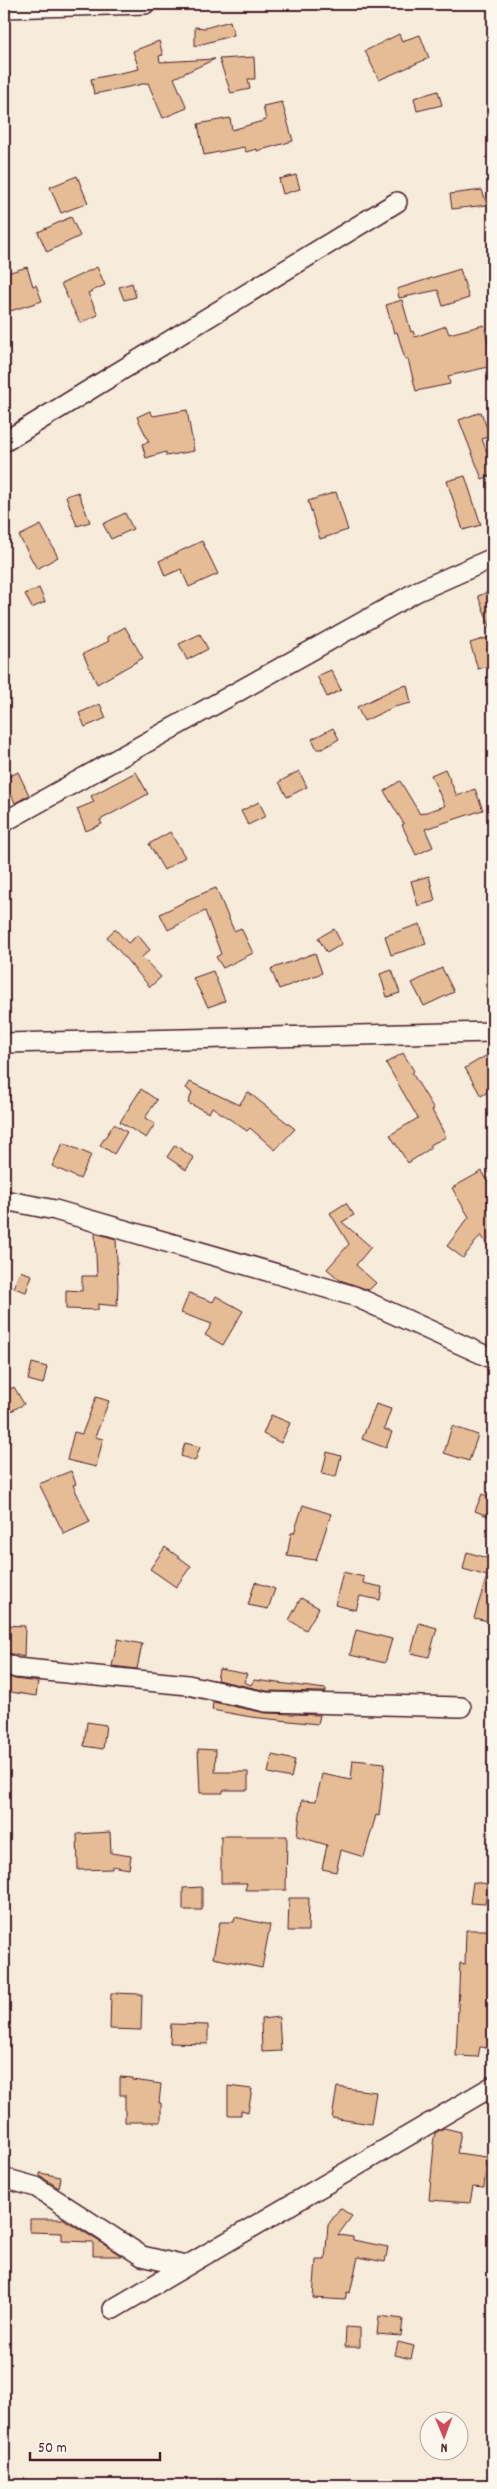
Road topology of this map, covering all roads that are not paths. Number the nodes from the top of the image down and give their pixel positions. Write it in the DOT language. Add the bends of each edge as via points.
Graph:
graph roads {
  1 [pos="145,4"];
  2 [pos="4,8"];
  3 [pos="397,202"];
  4 [pos="4,442"];
  5 [pos="493,558"];
  6 [pos="4,822"];
  7 [pos="493,1032"];
  8 [pos="4,1042"];
  9 [pos="4,1200"];
  10 [pos="493,1359"];
  11 [pos="4,1663"];
  12 [pos="461,1707"];
  13 [pos="493,2086"];
  14 [pos="4,2178"];
  15 [pos="185,2266"];
  16 [pos="113,2309"];
  1 -- 2 [label="street"];
  3 -- 4 [label="street"];
  5 -- 6 [label="street" via="418,591"];
  7 -- 8 [label="street"];
  9 -- 10 [label="street" via="55,1210 354,1296"];
  11 -- 12 [label="street" via="16,1668 188,1685 266,1702"];
  13 -- 15 [label="street"];
  14 -- 15 [label="street" via="36,2188 142,2256"];
  15 -- 16 [label="street"];
}
